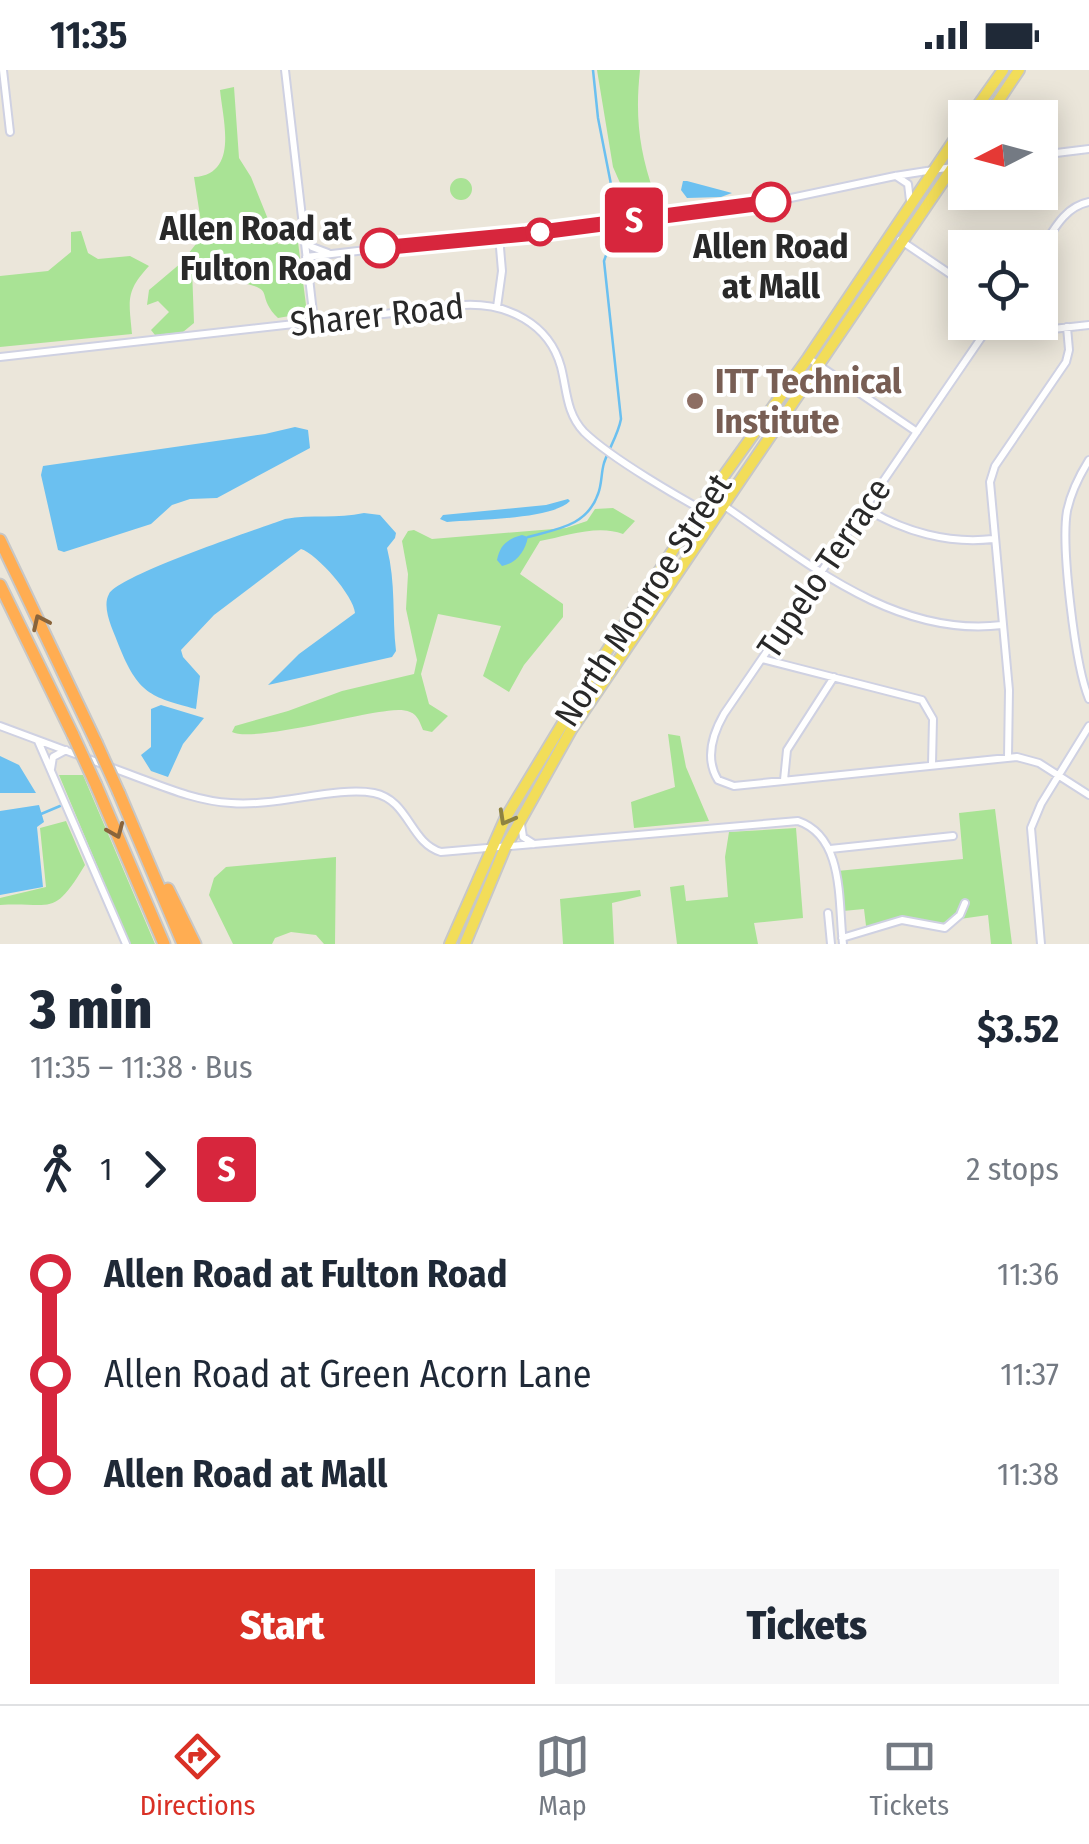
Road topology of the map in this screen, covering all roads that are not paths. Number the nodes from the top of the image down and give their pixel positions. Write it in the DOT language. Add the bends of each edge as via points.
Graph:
graph roads {
  1 [pos="3,70"];
  2 [pos="285,70"];
  3 [pos="1003,70"];
  4 [pos="1018,70"];
  5 [pos="982,100"];
  6 [pos="999,100"];
  7 [pos="10,132"];
  8 [pos="948,149"];
  9 [pos="1089,149"];
  10 [pos="1058,153"];
  11 [pos="948,167"];
  12 [pos="934,169"];
  13 [pos="894,176"];
  14 [pos="948,179"];
  15 [pos="1089,202"];
  16 [pos="907,211"];
  17 [pos="1054,230"];
  18 [pos="499,236"];
  19 [pos="897,238"];
  20 [pos="304,239"];
  21 [pos="328,253"];
  22 [pos="306,257"];
  23 [pos="948,272"];
  24 [pos="856,298"];
  25 [pos="497,306"];
  26 [pos="314,321"];
  27 [pos="1089,325"];
  28 [pos="1067,327"];
  29 [pos="1058,328"];
  30 [pos="980,340"];
  31 [pos="0,357"];
  32 [pos="808,358"];
  33 [pos="819,366"];
  34 [pos="917,432"];
  35 [pos="749,440"];
  36 [pos="762,448"];
  37 [pos="1089,460"];
  38 [pos="723,505"];
  39 [pos="865,508"];
  40 [pos="700,509"];
  41 [pos="715,517"];
  42 [pos="994,539"];
  43 [pos="0,540"];
  44 [pos="822,572"];
  45 [pos="0,585"];
  46 [pos="652,585"];
  47 [pos="663,593"];
  48 [pos="650,600"];
  49 [pos="1002,625"];
  50 [pos="762,659"];
  51 [pos="834,677"];
  52 [pos="1089,698"];
  53 [pos="0,726"];
  54 [pos="1089,726"];
  55 [pos="38,740"];
  56 [pos="66,750"];
  57 [pos="1008,757"];
  58 [pos="546,759"];
  59 [pos="932,764"];
  60 [pos="51,770"];
  61 [pos="1058,775"];
  62 [pos="784,780"];
  63 [pos="1089,794"];
  64 [pos="523,815"];
  65 [pos="953,836"];
  66 [pos="536,844"];
  67 [pos="490,848"];
  68 [pos="506,848"];
  69 [pos="830,849"];
  70 [pos="471,850"];
  71 [pos="148,860"];
  72 [pos="482,868"];
  73 [pos="965,903"];
  74 [pos="828,913"];
  75 [pos="842,941"];
  76 [pos="126,944"];
  77 [pos="164,944"];
  78 [pos="183,944"];
  79 [pos="195,944"];
  80 [pos="450,944"];
  81 [pos="465,944"];
  82 [pos="831,944"];
  83 [pos="1041,944"];
  1 -- 7 [label="street"];
  2 -- 20 [label="street"];
  3 -- 5 [label="main road"];
  4 -- 6 [label="main road"];
  8 -- 12 [label="main road, North Monroe Street"];
  9 -- 10 [label="street"];
  11 -- 12 [label="street"];
  12 -- 13 [label="street"];
  12 -- 16 [label="main road, North Monroe Street"];
  13 -- 16 [label="street" via="910,187"];
  13 -- 18 [label="street" via="762,204"];
  14 -- 19 [label="main road, North Monroe Street"];
  15 -- 17 [label="street" via="1075,206"];
  16 -- 19 [label="main road, North Monroe Street"];
  18 -- 21 [label="street"];
  18 -- 25 [label="street"];
  19 -- 23 [label="street"];
  19 -- 24 [label="main road, North Monroe Street"];
  20 -- 21 [label="street"];
  20 -- 22 [label="street"];
  21 -- 22 [label="street"];
  22 -- 26 [label="street"];
  24 -- 32 [label="main road, North Monroe Street"];
  24 -- 33 [label="main road, North Monroe Street"];
  25 -- 26 [label="street, Sharer Road"];
  25 -- 40 [label="street, Sharer Road" via="547,339 579,426"];
  26 -- 31 [label="street, Sharer Road"];
  27 -- 28 [label="street"];
  28 -- 29 [label="street"];
  28 -- 42 [label="street" via="1066,362 992,475"];
  30 -- 34 [label="street, Tupelo Terrace"];
  32 -- 33 [label="street"];
  32 -- 35 [label="main road, North Monroe Street"];
  33 -- 34 [label="street"];
  33 -- 36 [label="main road, North Monroe Street"];
  34 -- 39 [label="street, Tupelo Terrace"];
  35 -- 36 [label="main road"];
  35 -- 40 [label="main road, North Monroe Street"];
  36 -- 38 [label="main road, North Monroe Street"];
  37 -- 52 [label="street" via="1072,492 1066,525 1079,663"];
  38 -- 41 [label="main road, North Monroe Street"];
  38 -- 44 [label="street"];
  39 -- 42 [label="street" via="952,540"];
  39 -- 44 [label="street, Tupelo Terrace"];
  40 -- 41 [label="street, Sharer Road"];
  40 -- 46 [label="main road, North Monroe Street"];
  41 -- 47 [label="main road, North Monroe Street"];
  42 -- 49 [label="street"];
  71 -- 43 [label="highway, one-way, bridge"];
  44 -- 49 [label="street" via="867,600 940,622"];
  44 -- 50 [label="street, Tupelo Terrace"];
  45 -- 77 [label="highway, one-way, bridge"];
  46 -- 47 [label="main road"];
  46 -- 48 [label="main road, North Monroe Street"];
  47 -- 48 [label="main road, North Monroe Street"];
  48 -- 58 [label="main road, North Monroe Street"];
  49 -- 57 [label="street"];
  50 -- 51 [label="street"];
  50 -- 62 [label="street, Tupelo Terrace" via="718,726 714,772 734,786"];
  51 -- 59 [label="street" via="922,700 933,718"];
  51 -- 62 [label="street" via="786,750"];
  53 -- 55 [label="street"];
  54 -- 61 [label="street"];
  55 -- 56 [label="street"];
  55 -- 60 [label="street"];
  56 -- 60 [label="street" via="53,757"];
  56 -- 70 [label="street" via="214,802 375,794 400,807 434,850"];
  57 -- 59 [label="street"];
  57 -- 61 [label="street" via="1034,761"];
  58 -- 64 [label="main road, North Monroe Street"];
  58 -- 67 [label="main road, North Monroe Street, one-way"];
  59 -- 62 [label="street"];
  60 -- 76 [label="street"];
  61 -- 63 [label="street"];
  61 -- 83 [label="street" via="1032,828"];
  64 -- 66 [label="street" via="522,835"];
  64 -- 68 [label="main road, North Monroe Street"];
  65 -- 69 [label="street"];
  66 -- 68 [label="street"];
  66 -- 69 [label="street" via="781,820 806,824"];
  67 -- 68 [label="street"];
  67 -- 70 [label="street"];
  67 -- 72 [label="main road, North Monroe Street"];
  68 -- 81 [label="main road, North Monroe Street"];
  69 -- 75 [label="street"];
  70 -- 72 [label="street"];
  71 -- 78 [label="highway"];
  71 -- 79 [label="highway"];
  72 -- 80 [label="main road, North Monroe Street"];
  73 -- 75 [label="street" via="945,928 902,920"];
  74 -- 82 [label="street"];
}
